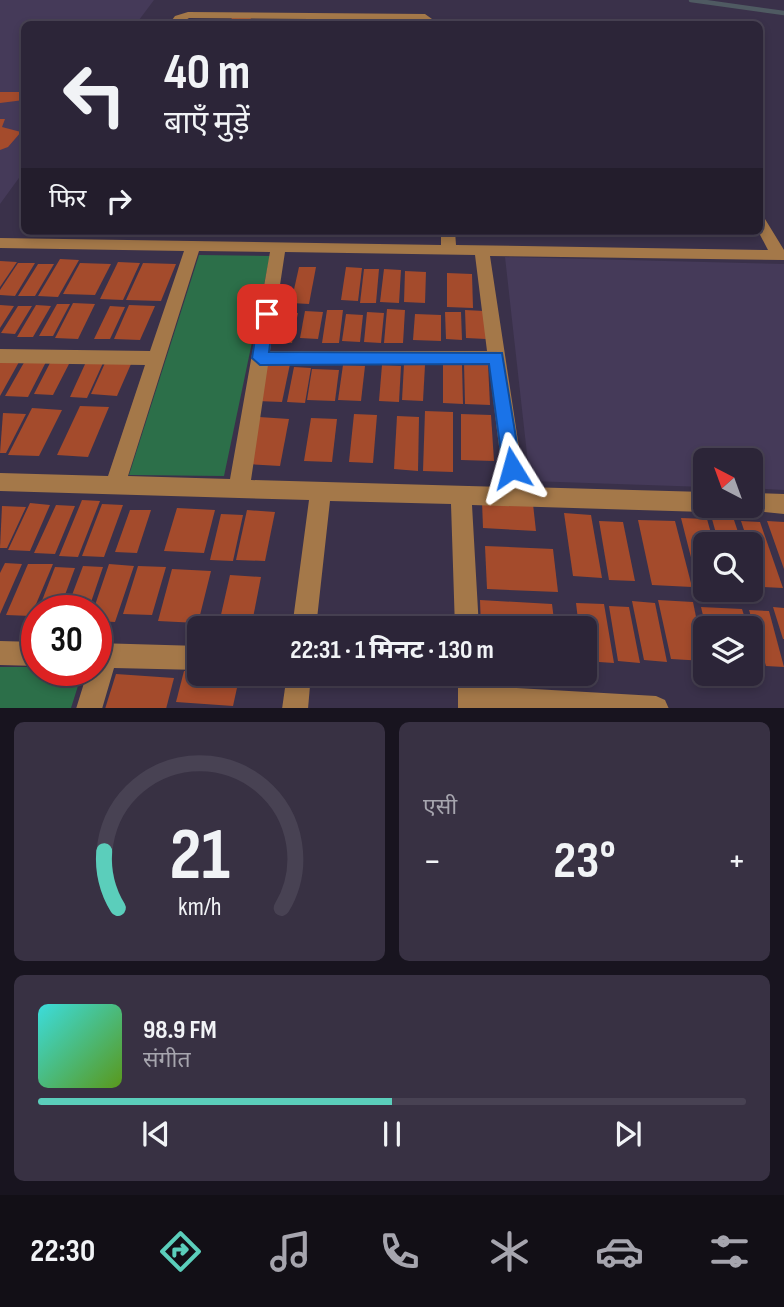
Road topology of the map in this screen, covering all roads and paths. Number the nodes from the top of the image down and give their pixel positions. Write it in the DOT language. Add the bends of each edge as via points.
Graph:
graph roads {
  1 [pos="176,21"];
  2 [pos="359,21"];
  3 [pos="430,21"];
  4 [pos="763,227"];
  5 [pos="325,235"];
  6 [pos="448,235"];
  7 [pos="56,238"];
  8 [pos="0,243"];
  9 [pos="193,247"];
  10 [pos="278,248"];
  11 [pos="323,249"];
  12 [pos="449,250"];
  13 [pos="482,251"];
  14 [pos="781,255"];
  15 [pos="0,356"];
  16 [pos="157,358"];
  17 [pos="260,358"];
  18 [pos="496,358"];
  19 [pos="0,482"];
  20 [pos="116,484"];
  21 [pos="239,488"];
  22 [pos="321,490"];
  23 [pos="461,494"];
  24 [pos="516,496"];
  25 [pos="693,502"];
  26 [pos="763,503"];
  27 [pos="784,504"];
  28 [pos="305,616"];
  29 [pos="466,616"];
  30 [pos="0,653"];
  31 [pos="21,654"];
  32 [pos="112,655"];
  33 [pos="187,658"];
  34 [pos="94,686"];
  35 [pos="298,686"];
  36 [pos="470,693"];
  37 [pos="89,708"];
  38 [pos="295,708"];
  39 [pos="644,708"];
  1 -- 2 [label="street" via="188,15"];
  2 -- 3 [label="street" via="425,17"];
  4 -- 14 [label="street"];
  5 -- 11 [label="street"];
  6 -- 12 [label="street"];
  7 -- 8 [label="street"];
  7 -- 9 [label="street"];
  9 -- 10 [label="street"];
  9 -- 16 [label="street"];
  10 -- 11 [label="street"];
  10 -- 17 [label="street"];
  11 -- 12 [label="street"];
  12 -- 13 [label="street"];
  13 -- 14 [label="street"];
  13 -- 18 [label="street"];
  15 -- 16 [label="street"];
  16 -- 20 [label="street"];
  17 -- 18 [label="street"];
  17 -- 21 [label="street"];
  18 -- 24 [label="street"];
  19 -- 20 [label="street"];
  20 -- 21 [label="street"];
  21 -- 22 [label="street"];
  22 -- 23 [label="street"];
  22 -- 28 [label="street"];
  23 -- 24 [label="street"];
  23 -- 29 [label="street"];
  24 -- 25 [label="street"];
  26 -- 27 [label="street"];
  30 -- 31 [label="street"];
  32 -- 33 [label="street"];
  34 -- 37 [label="street"];
  35 -- 38 [label="street"];
  36 -- 39 [label="street"];
}
